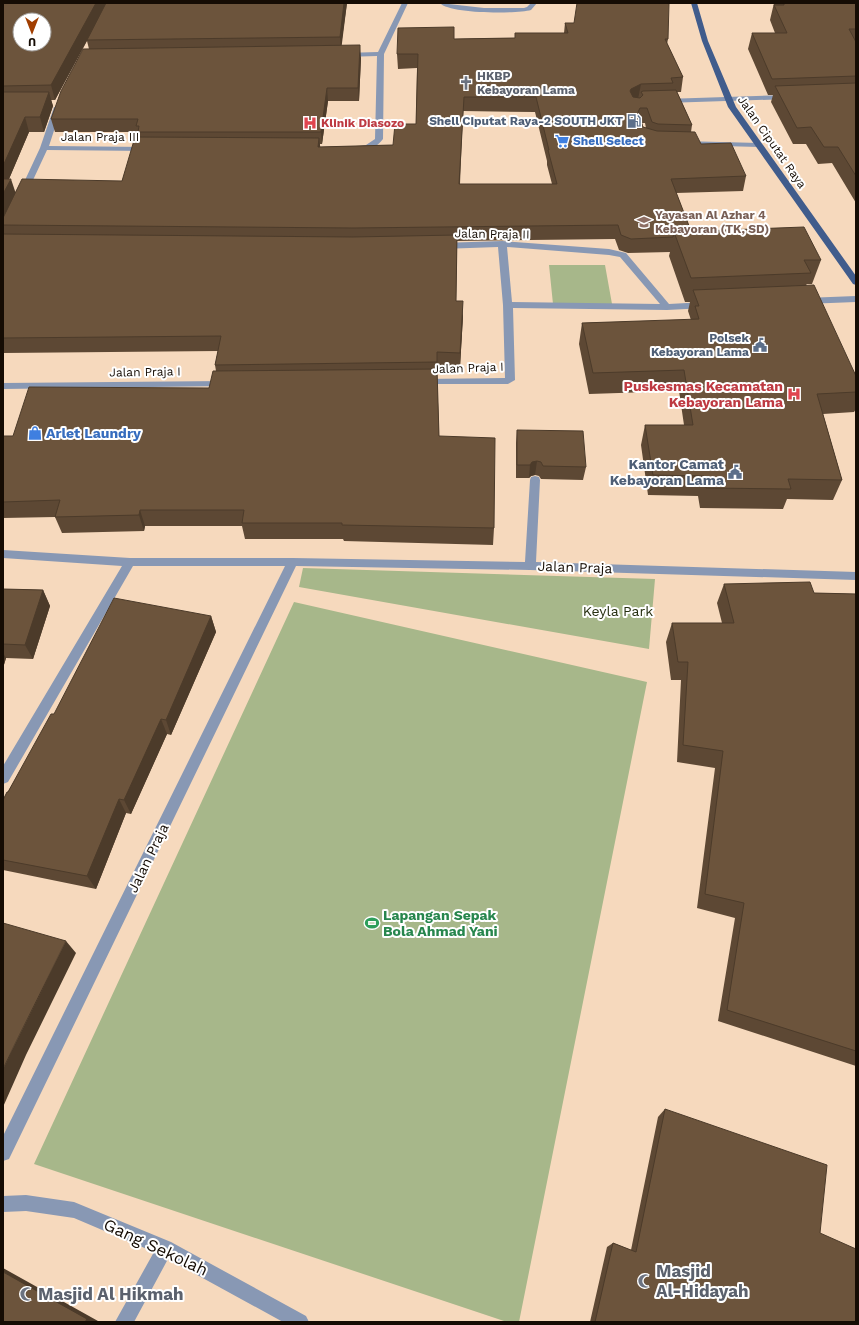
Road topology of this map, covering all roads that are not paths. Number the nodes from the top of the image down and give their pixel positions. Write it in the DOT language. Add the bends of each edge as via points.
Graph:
graph roads {
  1 [pos="405,3"];
  2 [pos="443,3"];
  3 [pos="534,3"];
  4 [pos="694,3"];
  5 [pos="381,54"];
  6 [pos="334,55"];
  7 [pos="796,97"];
  8 [pos="728,99"];
  9 [pos="657,102"];
  10 [pos="56,103"];
  11 [pos="676,143"];
  12 [pos="759,145"];
  13 [pos="44,148"];
  14 [pos="157,149"];
  15 [pos="352,150"];
  16 [pos="17,204"];
  17 [pos="502,244"];
  18 [pos="432,246"];
  19 [pos="856,282"];
  20 [pos="856,299"];
  21 [pos="796,301"];
  22 [pos="508,305"];
  23 [pos="712,305"];
  24 [pos="667,307"];
  25 [pos="413,382"];
  26 [pos="232,384"];
  27 [pos="3,386"];
  28 [pos="535,480"];
  29 [pos="3,554"];
  30 [pos="130,562"];
  31 [pos="293,562"];
  32 [pos="530,566"];
  33 [pos="856,576"];
  34 [pos="3,778"];
  35 [pos="3,1153"];
  36 [pos="3,1204"];
  37 [pos="165,1248"];
  38 [pos="124,1322"];
  39 [pos="300,1322"];
  1 -- 5 [label="street"];
  2 -- 3 [label="street" via="468,9 507,11 529,9"];
  4 -- 8 [label="main road, Jalan Ciputat Raya"];
  5 -- 6 [label="street"];
  5 -- 15 [label="street" via="379,139 369,148"];
  7 -- 8 [label="street"];
  8 -- 9 [label="street"];
  8 -- 12 [label="main road, Jalan Ciputat Raya"];
  10 -- 13 [label="street"];
  11 -- 12 [label="street"];
  12 -- 19 [label="main road, Jalan Ciputat Raya"];
  13 -- 14 [label="street, Jalan Praja III"];
  13 -- 16 [label="street"];
  17 -- 18 [label="street, Jalan Praja II"];
  17 -- 22 [label="street, Jalan Praja I"];
  17 -- 24 [label="street, Jalan Praja II" via="623,255"];
  20 -- 21 [label="street"];
  22 -- 24 [label="street"];
  22 -- 25 [label="street, Jalan Praja I" via="509,381"];
  23 -- 24 [label="street"];
  26 -- 27 [label="street, Jalan Praja I"];
  28 -- 32 [label="street"];
  29 -- 30 [label="street, Jalan Praja"];
  30 -- 31 [label="street, Jalan Praja"];
  30 -- 34 [label="street"];
  31 -- 32 [label="street, Jalan Praja"];
  31 -- 35 [label="street, Jalan Praja"];
  32 -- 33 [label="street, Jalan Praja"];
  36 -- 37 [label="street, Gang Sekolah" via="26,1202 74,1210"];
  37 -- 38 [label="street"];
  37 -- 39 [label="street, Gang Sekolah"];
}
